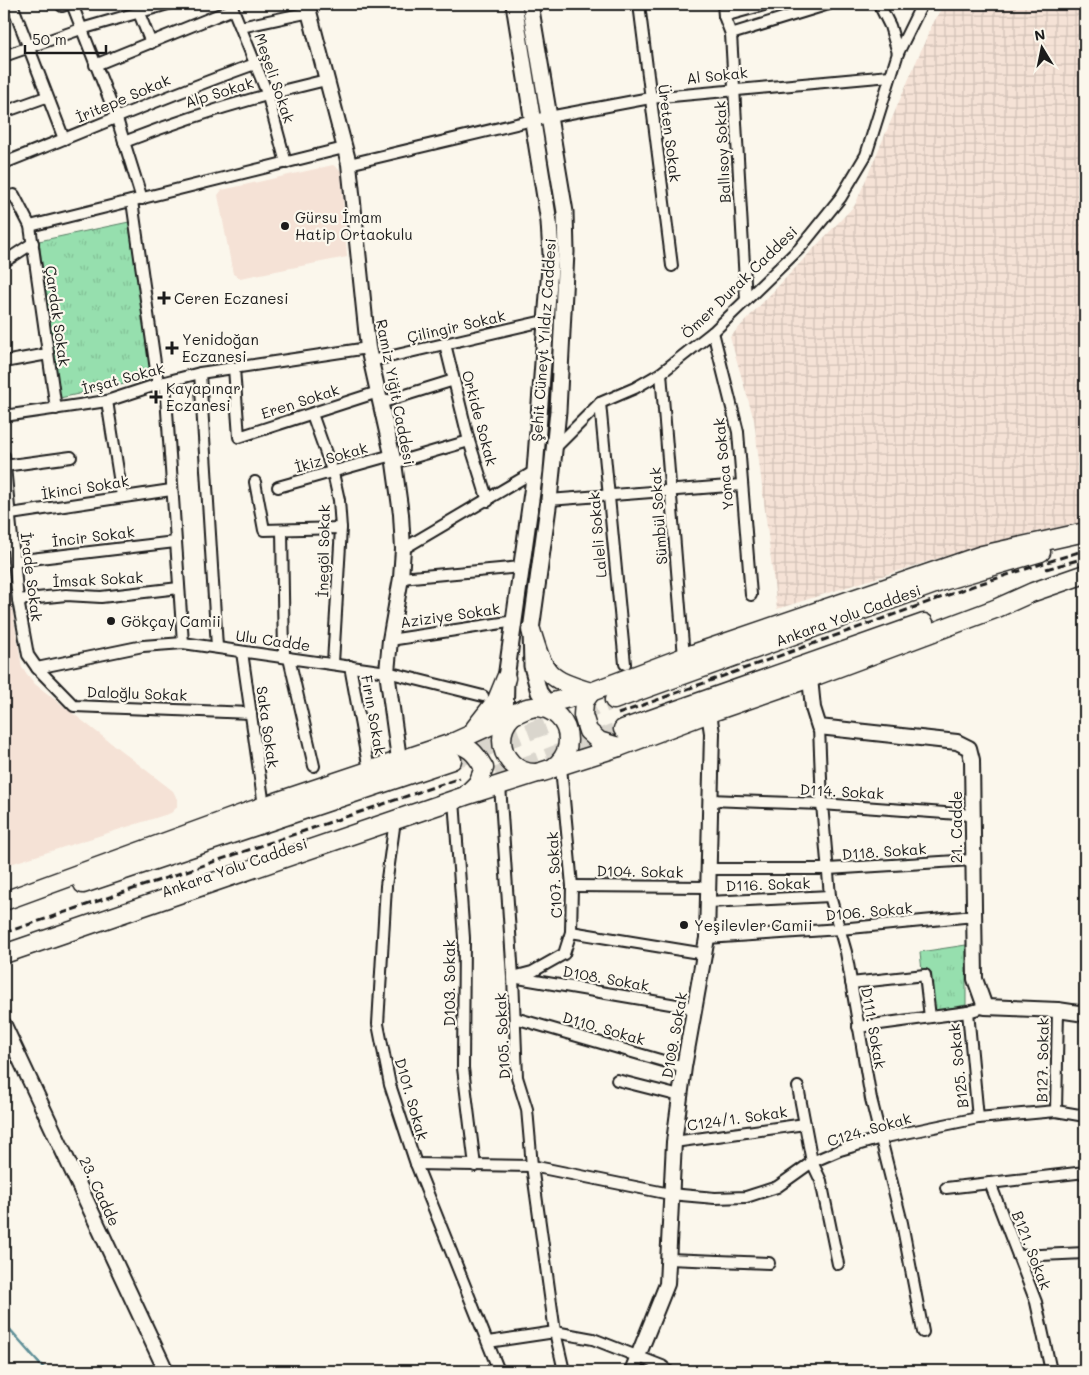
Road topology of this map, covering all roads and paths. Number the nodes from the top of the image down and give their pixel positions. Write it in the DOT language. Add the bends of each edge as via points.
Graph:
graph roads {
  1 [pos="12,4"];
  2 [pos="61,4"];
  3 [pos="68,4"];
  4 [pos="72,4"];
  5 [pos="168,4"];
  6 [pos="514,4"];
  7 [pos="530,4"];
  8 [pos="639,4"];
  9 [pos="723,4"];
  10 [pos="768,4"];
  11 [pos="829,4"];
  12 [pos="879,4"];
  13 [pos="922,4"];
  14 [pos="156,6"];
  15 [pos="232,6"];
  16 [pos="308,8"];
  17 [pos="139,13"];
  18 [pos="724,16"];
  19 [pos="241,27"];
  20 [pos="81,29"];
  21 [pos="731,34"];
  22 [pos="151,43"];
  23 [pos="28,47"];
  24 [pos="898,53"];
  25 [pos="4,56"];
  26 [pos="255,64"];
  27 [pos="96,65"];
  28 [pos="890,76"];
  29 [pos="326,80"];
  30 [pos="734,88"];
  31 [pos="267,94"];
  32 [pos="46,97"];
  33 [pos="650,98"];
  34 [pos="4,112"];
  35 [pos="549,117"];
  36 [pos="117,119"];
  37 [pos="533,120"];
  38 [pos="64,139"];
  39 [pos="124,142"];
  40 [pos="344,148"];
  41 [pos="4,163"];
  42 [pos="286,163"];
  43 [pos="349,164"];
  44 [pos="4,198"];
  45 [pos="137,200"];
  46 [pos="30,226"];
  47 [pos="33,243"];
  48 [pos="4,262"];
  49 [pos="672,266"];
  50 [pos="746,300"];
  51 [pos="548,320"];
  52 [pos="713,332"];
  53 [pos="444,344"];
  54 [pos="48,354"];
  55 [pos="369,355"];
  56 [pos="4,362"];
  57 [pos="234,368"];
  58 [pos="661,373"];
  59 [pos="200,374"];
  60 [pos="454,380"];
  61 [pos="161,383"];
  62 [pos="379,398"];
  63 [pos="107,401"];
  64 [pos="600,403"];
  65 [pos="56,409"];
  66 [pos="312,414"];
  67 [pos="4,416"];
  68 [pos="469,442"];
  69 [pos="554,449"];
  70 [pos="71,457"];
  71 [pos="393,459"];
  72 [pos="4,463"];
  73 [pos="534,471"];
  74 [pos="333,473"];
  75 [pos="255,482"];
  76 [pos="741,485"];
  77 [pos="278,487"];
  78 [pos="171,490"];
  79 [pos="672,491"];
  80 [pos="122,496"];
  81 [pos="609,496"];
  82 [pos="549,500"];
  83 [pos="488,501"];
  84 [pos="7,515"];
  85 [pos="341,528"];
  86 [pos="282,530"];
  87 [pos="1085,532"];
  88 [pos="1085,540"];
  89 [pos="176,542"];
  90 [pos="403,549"];
  91 [pos="14,561"];
  92 [pos="521,567"];
  93 [pos="1085,574"];
  94 [pos="401,578"];
  95 [pos="180,588"];
  96 [pos="751,595"];
  97 [pos="18,600"];
  98 [pos="515,621"];
  99 [pos="531,630"];
  100 [pos="390,640"];
  101 [pos="183,643"];
  102 [pos="217,647"];
  103 [pos="242,652"];
  104 [pos="287,657"];
  105 [pos="684,657"];
  106 [pos="333,663"];
  107 [pos="625,664"];
  108 [pos="350,666"];
  109 [pos="37,668"];
  110 [pos="387,672"];
  111 [pos="506,678"];
  112 [pos="810,678"];
  113 [pos="591,692"];
  114 [pos="483,696"];
  115 [pos="614,700"];
  116 [pos="552,710"];
  117 [pos="251,713"];
  118 [pos="709,713"];
  119 [pos="505,722"];
  120 [pos="818,727"];
  121 [pos="623,729"];
  122 [pos="471,734"];
  123 [pos="619,747"];
  124 [pos="452,751"];
  125 [pos="399,759"];
  126 [pos="314,766"];
  127 [pos="553,769"];
  128 [pos="369,770"];
  129 [pos="500,785"];
  130 [pos="461,795"];
  131 [pos="709,800"];
  132 [pos="822,804"];
  133 [pos="264,806"];
  134 [pos="972,815"];
  135 [pos="395,820"];
  136 [pos="972,860"];
  137 [pos="708,869"];
  138 [pos="828,869"];
  139 [pos="572,886"];
  140 [pos="708,887"];
  141 [pos="830,896"];
  142 [pos="4,901"];
  143 [pos="708,902"];
  144 [pos="4,911"];
  145 [pos="974,916"];
  146 [pos="840,930"];
  147 [pos="571,932"];
  148 [pos="707,938"];
  149 [pos="7,952"];
  150 [pos="705,954"];
  151 [pos="513,977"];
  152 [pos="851,982"];
  153 [pos="985,1006"];
  154 [pos="694,1008"];
  155 [pos="1058,1010"];
  156 [pos="968,1012"];
  157 [pos="1085,1014"];
  158 [pos="930,1017"];
  159 [pos="515,1018"];
  160 [pos="4,1025"];
  161 [pos="858,1027"];
  162 [pos="684,1067"];
  163 [pos="618,1080"];
  164 [pos="798,1087"];
  165 [pos="680,1096"];
  166 [pos="1056,1111"];
  167 [pos="1085,1116"];
  168 [pos="978,1118"];
  169 [pos="805,1124"];
  170 [pos="881,1138"];
  171 [pos="674,1142"];
  172 [pos="812,1162"];
  173 [pos="416,1164"];
  174 [pos="474,1166"];
  175 [pos="532,1166"];
  176 [pos="1085,1172"];
  177 [pos="990,1183"];
  178 [pos="946,1188"];
  179 [pos="670,1194"];
  180 [pos="1085,1253"];
  181 [pos="1018,1256"];
  182 [pos="668,1259"];
  183 [pos="768,1264"];
  184 [pos="838,1264"];
  185 [pos="555,1332"];
  186 [pos="923,1332"];
  187 [pos="488,1342"];
  188 [pos="639,1358"];
  189 [pos="166,1371"];
  190 [pos="498,1371"];
  191 [pos="564,1371"];
  192 [pos="632,1371"];
  193 [pos="668,1371"];
  194 [pos="1051,1371"];
  1 -- 23 [label="street"];
  2 -- 3 [label="street"];
  4 -- 20 [label="street"];
  5 -- 14 [label="street"];
  6 -- 37 [label="main road, Şehit Cüneyt Yıldız Caddesi"];
  7 -- 35 [label="main road"];
  8 -- 33 [label="street, Üreten Sokak"];
  9 -- 18 [label="street, Ballısoy Sokak"];
  10 -- 18 [label="street"];
  11 -- 21 [label="street"];
  12 -- 24 [label="street"];
  13 -- 24 [label="street, Ömer Durak Caddesi"];
  14 -- 17 [label="street"];
  15 -- 19 [label="street, Meşeli Sokak"];
  15 -- 22 [label="street"];
  16 -- 19 [label="street"];
  16 -- 29 [label="main road, Ramiz Yiğit Caddesi"];
  17 -- 20 [label="street"];
  17 -- 22 [label="street"];
  18 -- 21 [label="street, Ballısoy Sokak"];
  19 -- 26 [label="street, Meşeli Sokak"];
  20 -- 23 [label="street"];
  20 -- 27 [label="street"];
  21 -- 30 [label="street, Ballısoy Sokak"];
  22 -- 27 [label="street"];
  23 -- 25 [label="street"];
  23 -- 32 [label="street"];
  24 -- 28 [label="street, Ömer Durak Caddesi"];
  26 -- 31 [label="street, Meşeli Sokak"];
  26 -- 36 [label="street, İritepe Sokak" via="172,94"];
  27 -- 36 [label="street"];
  28 -- 30 [label="street, Al Sokak"];
  28 -- 50 [label="street, Ömer Durak Caddesi" via="866,155 841,198 800,248"];
  29 -- 31 [label="street, Alp Sokak"];
  29 -- 40 [label="main road, Ramiz Yiğit Caddesi"];
  30 -- 33 [label="street, Al Sokak"];
  30 -- 50 [label="street, Ballısoy Sokak"];
  31 -- 39 [label="street, Alp Sokak" via="190,116"];
  31 -- 42 [label="street, Meşeli Sokak"];
  32 -- 34 [label="street"];
  32 -- 38 [label="street"];
  33 -- 35 [label="street, Al Sokak"];
  33 -- 49 [label="street, Üreten Sokak"];
  35 -- 37 [label="street, Al Sokak"];
  35 -- 69 [label="main road" via="565,212 566,252"];
  36 -- 38 [label="street, İritepe Sokak"];
  36 -- 39 [label="street"];
  37 -- 43 [label="street, Al Sokak"];
  37 -- 51 [label="main road, Şehit Cüneyt Yıldız Caddesi" via="550,222"];
  38 -- 41 [label="street, İritepe Sokak"];
  39 -- 45 [label="street"];
  40 -- 42 [label="street"];
  40 -- 43 [label="main road, Ramiz Yiğit Caddesi"];
  42 -- 45 [label="street"];
  43 -- 55 [label="main road, Ramiz Yiğit Caddesi"];
  44 -- 46 [label="street, Çardak Sokak" via="14,195"];
  45 -- 46 [label="street"];
  45 -- 61 [label="street"];
  46 -- 47 [label="street, Çardak Sokak"];
  47 -- 48 [label="street"];
  47 -- 54 [label="street, Çardak Sokak"];
  50 -- 52 [label="street, Ömer Durak Caddesi"];
  51 -- 53 [label="street, Çilingir Sokak"];
  51 -- 73 [label="main road, Şehit Cüneyt Yıldız Caddesi"];
  52 -- 58 [label="street, Ömer Durak Caddesi"];
  52 -- 76 [label="street, Yonca Sokak" via="738,432"];
  53 -- 55 [label="street, Çilingir Sokak"];
  53 -- 60 [label="street, Orkide Sokak"];
  54 -- 56 [label="street"];
  54 -- 65 [label="street, Çardak Sokak"];
  55 -- 57 [label="street, İrşat Sokak"];
  55 -- 62 [label="main road, Ramiz Yiğit Caddesi"];
  57 -- 59 [label="street, İrşat Sokak"];
  57 -- 66 [label="street, Eren Sokak" via="239,436"];
  58 -- 64 [label="street, Ömer Durak Caddesi"];
  58 -- 79 [label="street, Sümbül Sokak"];
  59 -- 61 [label="street, İrşat Sokak"];
  59 -- 102 [label="street"];
  60 -- 62 [label="street, Eren Sokak"];
  60 -- 68 [label="street, Orkide Sokak"];
  61 -- 63 [label="street, İrşat Sokak"];
  61 -- 78 [label="street"];
  62 -- 66 [label="street, Eren Sokak"];
  62 -- 71 [label="main road, Ramiz Yiğit Caddesi"];
  63 -- 65 [label="street, İrşat Sokak"];
  63 -- 80 [label="street"];
  64 -- 69 [label="street, Ömer Durak Caddesi"];
  64 -- 81 [label="street, Laleli Sokak"];
  65 -- 67 [label="street, İrşat Sokak"];
  66 -- 74 [label="street, İnegöl Sokak"];
  68 -- 71 [label="street, İkiz Sokak"];
  68 -- 83 [label="street, Orkide Sokak"];
  69 -- 82 [label="main road"];
  70 -- 72 [label="street"];
  71 -- 74 [label="street, İkiz Sokak"];
  71 -- 90 [label="main road, Ramiz Yiğit Caddesi"];
  72 -- 84 [label="street, İrade Sokak"];
  73 -- 83 [label="street"];
  73 -- 92 [label="main road, Şehit Cüneyt Yıldız Caddesi"];
  74 -- 77 [label="street, İkiz Sokak"];
  74 -- 85 [label="street, İnegöl Sokak"];
  75 -- 86 [label="street" via="264,530"];
  76 -- 79 [label="street"];
  76 -- 96 [label="street, Yonca Sokak"];
  78 -- 80 [label="street, İkinci Sokak"];
  78 -- 89 [label="street"];
  79 -- 81 [label="street"];
  79 -- 105 [label="street, Sümbül Sokak"];
  80 -- 84 [label="street, İkinci Sokak"];
  81 -- 82 [label="street"];
  81 -- 107 [label="street, Laleli Sokak"];
  82 -- 99 [label="main road"];
  83 -- 90 [label="street"];
  84 -- 91 [label="street, İrade Sokak"];
  85 -- 86 [label="street"];
  85 -- 106 [label="street, İnegöl Sokak"];
  86 -- 104 [label="street"];
  87 -- 105 [label="highway" via="982,555"];
  88 -- 115 [label="highway, Ankara Yolu Caddesi" via="946,580"];
  89 -- 91 [label="street, İncir Sokak"];
  89 -- 95 [label="street"];
  90 -- 94 [label="main road, Ramiz Yiğit Caddesi"];
  91 -- 97 [label="street, İrade Sokak"];
  92 -- 94 [label="street"];
  92 -- 98 [label="main road, Şehit Cüneyt Yıldız Caddesi"];
  93 -- 112 [label="highway"];
  93 -- 121 [label="highway" via="996,598"];
  94 -- 100 [label="main road, Ramiz Yiğit Caddesi"];
  95 -- 97 [label="street, İmsak Sokak" via="101,597 66,595"];
  95 -- 101 [label="street"];
  97 -- 109 [label="street, İrade Sokak" via="28,655"];
  98 -- 100 [label="street, Aziziye Sokak"];
  98 -- 111 [label="main road, Şehit Cüneyt Yıldız Caddesi"];
  99 -- 113 [label="highway" via="541,663 548,672 558,681"];
  99 -- 116 [label="main road" via="532,666 539,692"];
  100 -- 110 [label="main road, Ramiz Yiğit Caddesi"];
  101 -- 102 [label="street, Ulu Cadde"];
  101 -- 109 [label="street, Ulu Cadde" via="143,646"];
  102 -- 103 [label="street, Ulu Cadde"];
  103 -- 104 [label="street, Ulu Cadde"];
  103 -- 117 [label="street, Saka Sokak"];
  104 -- 106 [label="street, Ulu Cadde"];
  104 -- 126 [label="street"];
  105 -- 113 [label="highway"];
  106 -- 108 [label="street, Ulu Cadde"];
  108 -- 110 [label="street, Ulu Cadde"];
  108 -- 128 [label="street, Fırın Sokak"];
  109 -- 117 [label="street, Daloğlu Sokak" via="74,706"];
  110 -- 114 [label="street, Ulu Cadde"];
  110 -- 125 [label="main road, Ramiz Yiğit Caddesi"];
  111 -- 119 [label="main road, Şehit Cüneyt Yıldız Caddesi"];
  111 -- 122 [label="highway" via="497,700"];
  112 -- 118 [label="highway"];
  112 -- 120 [label="main road"];
  113 -- 116 [label="highway"];
  113 -- 123 [label="highway" via="584,702 583,715 588,731 599,741"];
  116 -- 119 [label="highway" via="527,709"];
  116 -- 127 [label="highway" via="567,733 566,752"];
  117 -- 133 [label="street, Saka Sokak"];
  118 -- 123 [label="highway"];
  118 -- 131 [label="main road, D109. Sokak" via="712,733"];
  119 -- 122 [label="highway"];
  119 -- 127 [label="highway" via="503,746 511,762 526,772"];
  120 -- 132 [label="street, D111. Sokak"];
  120 -- 134 [label="main road, 21. Cadde" via="957,742 969,748"];
  122 -- 124 [label="highway"];
  123 -- 127 [label="highway"];
  124 -- 125 [label="highway"];
  124 -- 130 [label="highway" via="466,746 476,754 484,768 478,783"];
  124 -- 144 [label="highway, Ankara Yolu Caddesi"];
  125 -- 128 [label="highway"];
  127 -- 129 [label="highway"];
  127 -- 139 [label="street, C107. Sokak"];
  128 -- 133 [label="highway"];
  129 -- 130 [label="highway"];
  129 -- 151 [label="street, D105. Sokak"];
  130 -- 135 [label="highway"];
  130 -- 149 [label="highway, Ankara Yolu Caddesi"];
  130 -- 174 [label="street, D103. Sokak" via="463,1068"];
  131 -- 132 [label="street, D114. Sokak"];
  131 -- 137 [label="main road, D109. Sokak"];
  132 -- 134 [label="street, D114. Sokak"];
  132 -- 138 [label="street, D111. Sokak"];
  133 -- 142 [label="highway"];
  134 -- 136 [label="main road, 21. Cadde"];
  135 -- 149 [label="highway"];
  135 -- 173 [label="street, D101. Sokak" via="386,886 378,1024 390,1085"];
  136 -- 138 [label="street, D118. Sokak"];
  136 -- 145 [label="main road, 21. Cadde"];
  137 -- 138 [label="street, D118. Sokak"];
  137 -- 140 [label="main road, D109. Sokak"];
  138 -- 141 [label="street, D111. Sokak"];
  139 -- 140 [label="street, D104. Sokak"];
  139 -- 147 [label="street, C107. Sokak"];
  140 -- 143 [label="main road, D109. Sokak"];
  141 -- 143 [label="street, D116. Sokak"];
  141 -- 146 [label="street, D111. Sokak"];
  143 -- 148 [label="main road, D109. Sokak"];
  145 -- 146 [label="street, D106. Sokak"];
  145 -- 153 [label="main road, 21. Cadde" via="975,980"];
  146 -- 148 [label="street, D106. Sokak"];
  146 -- 152 [label="street, D111. Sokak"];
  147 -- 150 [label="street"];
  147 -- 151 [label="street, C107. Sokak" via="564,954 532,972"];
  148 -- 150 [label="main road, D109. Sokak"];
  150 -- 154 [label="main road, D109. Sokak"];
  151 -- 154 [label="street, D108. Sokak"];
  151 -- 159 [label="street, D105. Sokak"];
  152 -- 158 [label="street" via="925,975"];
  152 -- 161 [label="street, D111. Sokak"];
  153 -- 155 [label="main road"];
  153 -- 156 [label="street"];
  154 -- 162 [label="main road, D109. Sokak"];
  155 -- 157 [label="main road"];
  155 -- 166 [label="street, B127. Sokak"];
  156 -- 158 [label="street"];
  156 -- 168 [label="street, B125. Sokak"];
  158 -- 161 [label="street"];
  159 -- 162 [label="street, D110. Sokak"];
  159 -- 175 [label="street, D105. Sokak" via="517,1077 527,1109"];
  160 -- 189 [label="main road, 23. Cadde"];
  161 -- 170 [label="street, D111. Sokak"];
  162 -- 165 [label="main road, D109. Sokak"];
  163 -- 165 [label="street"];
  164 -- 169 [label="street"];
  165 -- 171 [label="main road, D109. Sokak"];
  166 -- 167 [label="street, C124. Sokak"];
  166 -- 168 [label="street, C124. Sokak"];
  168 -- 170 [label="street, C124. Sokak"];
  169 -- 171 [label="street, C124/1. Sokak"];
  169 -- 172 [label="street"];
  170 -- 172 [label="street, C124. Sokak"];
  170 -- 186 [label="street, D111. Sokak" via="902,1223"];
  171 -- 179 [label="main road, D109. Sokak"];
  172 -- 179 [label="street, C124. Sokak" via="777,1187 746,1197"];
  172 -- 184 [label="street" via="821,1181"];
  173 -- 174 [label="street, C124. Sokak"];
  173 -- 187 [label="street, D101. Sokak"];
  174 -- 175 [label="street, C124. Sokak"];
  175 -- 179 [label="street, C124. Sokak"];
  175 -- 185 [label="street, D105. Sokak"];
  176 -- 177 [label="street"];
  177 -- 178 [label="street"];
  177 -- 181 [label="street, B121. Sokak"];
  179 -- 182 [label="main road, D109. Sokak"];
  180 -- 181 [label="street"];
  181 -- 194 [label="street, B121. Sokak" via="1036,1302"];
  182 -- 183 [label="street"];
  182 -- 188 [label="main road, D109. Sokak" via="667,1284"];
  185 -- 187 [label="street"];
  185 -- 188 [label="street" via="593,1339"];
  185 -- 191 [label="street, D105. Sokak"];
  187 -- 190 [label="street, D101. Sokak"];
  188 -- 192 [label="main road, D109. Sokak"];
  188 -- 193 [label="street"];
}
